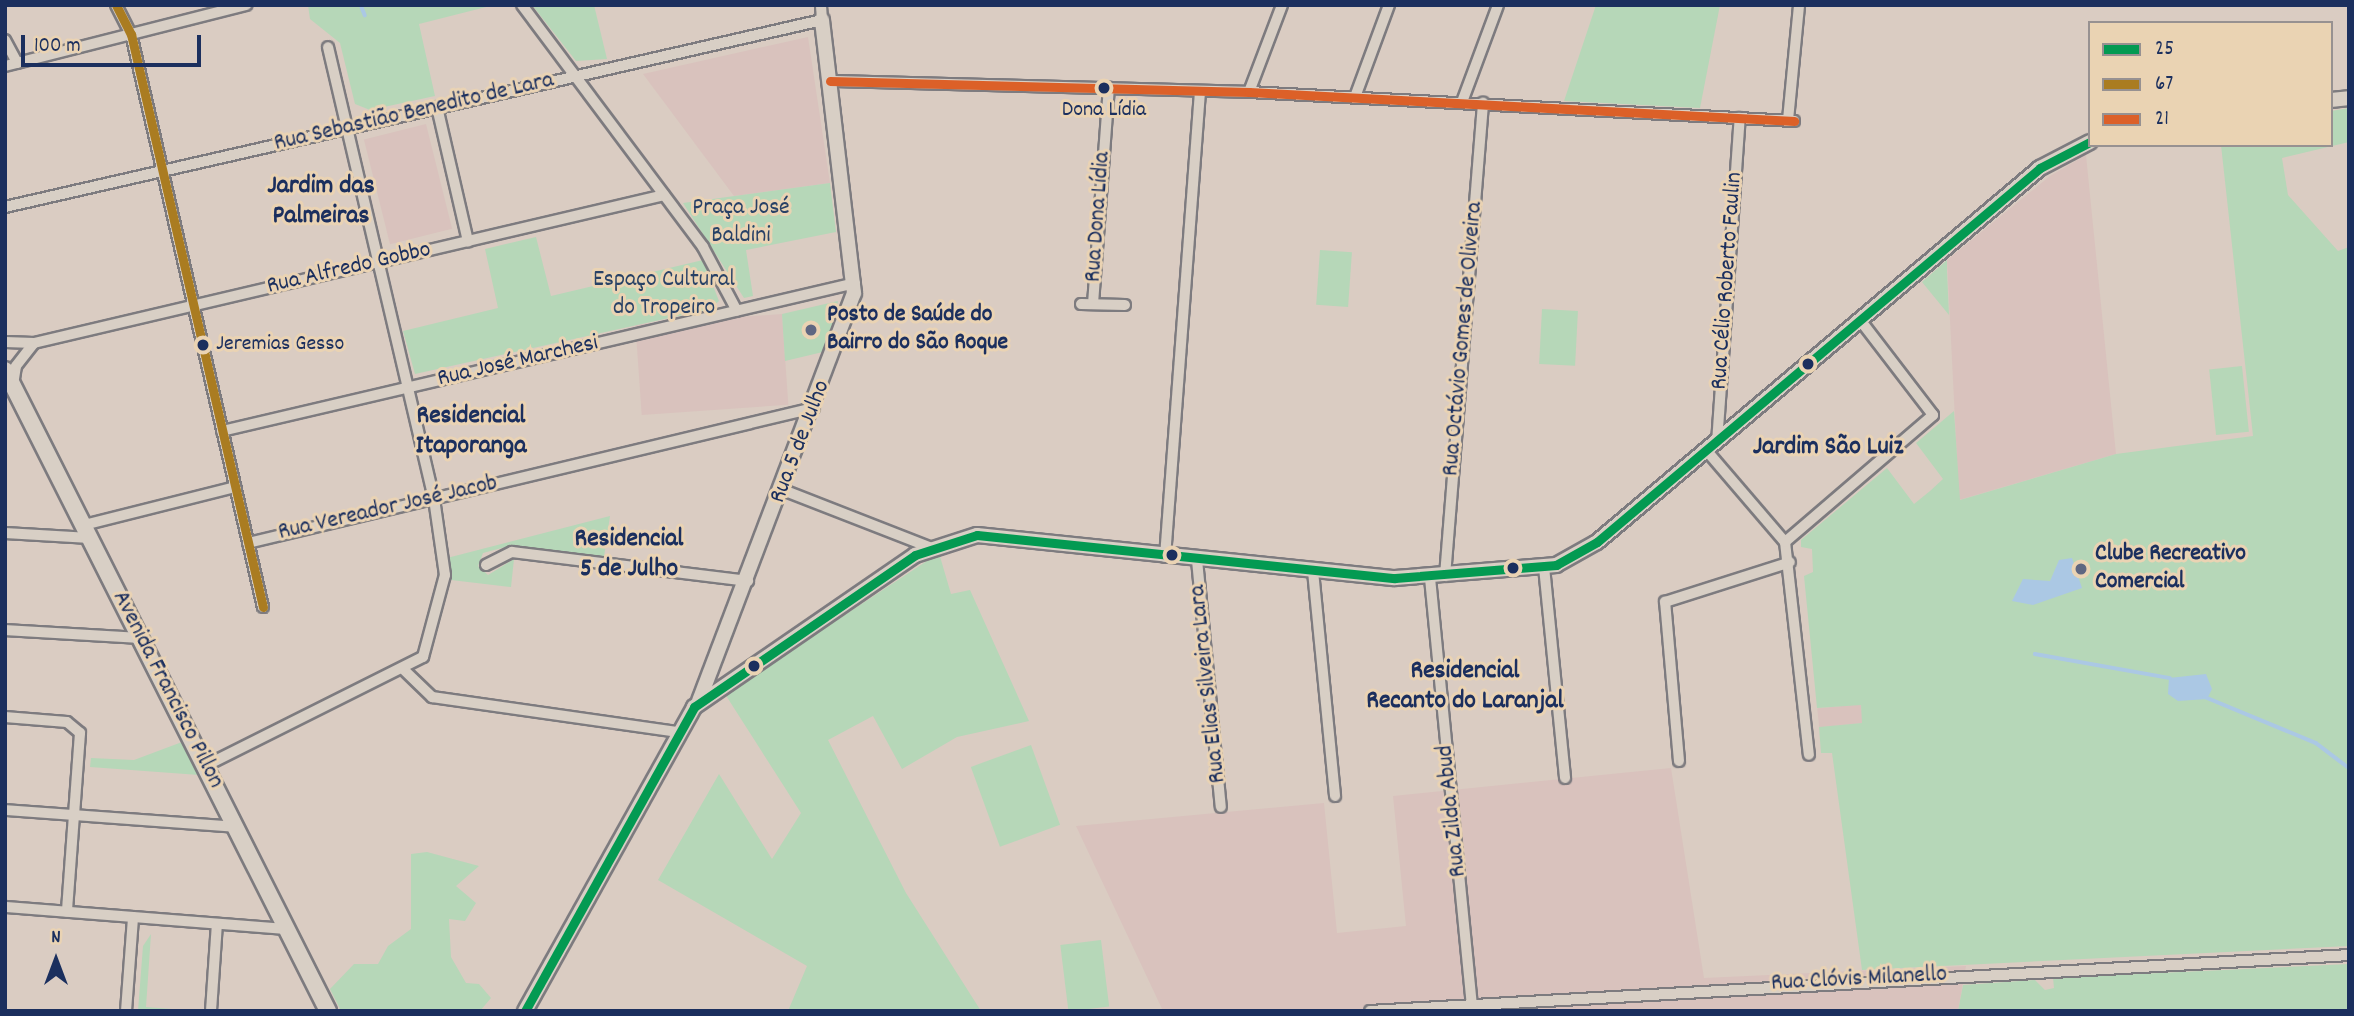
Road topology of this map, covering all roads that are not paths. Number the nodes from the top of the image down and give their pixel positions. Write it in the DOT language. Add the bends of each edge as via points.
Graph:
graph roads {
  1 [pos="116,5"];
  2 [pos="245,5"];
  3 [pos="522,5"];
  4 [pos="1282,5"];
  5 [pos="1389,5"];
  6 [pos="1498,5"];
  7 [pos="1799,5"];
  8 [pos="822,13"];
  9 [pos="131,34"];
  10 [pos="5,40"];
  11 [pos="328,47"];
  12 [pos="11,65"];
  13 [pos="575,77"];
  14 [pos="830,81"];
  15 [pos="1109,88"];
  16 [pos="1200,91"];
  17 [pos="1249,92"];
  18 [pos="1355,97"];
  19 [pos="1462,102"];
  20 [pos="1483,103"];
  21 [pos="438,107"];
  22 [pos="1740,118"];
  23 [pos="347,128"];
  24 [pos="2088,143"];
  25 [pos="162,170"];
  26 [pos="664,195"];
  27 [pos="5,207"];
  28 [pos="468,241"];
  29 [pos="378,262"];
  30 [pos="855,283"];
  31 [pos="1081,304"];
  32 [pos="1093,304"];
  33 [pos="1125,305"];
  34 [pos="193,306"];
  35 [pos="737,311"];
  36 [pos="1861,321"];
  37 [pos="5,342"];
  38 [pos="34,343"];
  39 [pos="5,370"];
  40 [pos="13,385"];
  41 [pos="407,388"];
  42 [pos="815,408"];
  43 [pos="222,431"];
  44 [pos="1712,447"];
  45 [pos="235,487"];
  46 [pos="783,490"];
  47 [pos="434,499"];
  48 [pos="87,531"];
  49 [pos="5,533"];
  50 [pos="1786,542"];
  51 [pos="248,543"];
  52 [pos="932,548"];
  53 [pos="1165,557"];
  54 [pos="1197,560"];
  55 [pos="1790,562"];
  56 [pos="486,565"];
  57 [pos="1544,567"];
  58 [pos="1313,571"];
  59 [pos="1437,577"];
  60 [pos="748,581"];
  61 [pos="263,607"];
  62 [pos="5,631"];
  63 [pos="140,638"];
  64 [pos="717,662"];
  65 [pos="402,668"];
  66 [pos="735,676"];
  67 [pos="698,702"];
  68 [pos="5,717"];
  69 [pos="679,732"];
  70 [pos="1809,754"];
  71 [pos="1679,761"];
  72 [pos="205,766"];
  73 [pos="1565,778"];
  74 [pos="1335,796"];
  75 [pos="1221,807"];
  76 [pos="5,810"];
  77 [pos="75,815"];
  78 [pos="236,827"];
  79 [pos="5,907"];
  80 [pos="67,912"];
  81 [pos="133,917"];
  82 [pos="217,924"];
  83 [pos="287,929"];
  84 [pos="2349,955"];
  85 [pos="1472,1003"];
  86 [pos="126,1011"];
  87 [pos="211,1011"];
  88 [pos="328,1011"];
  89 [pos="525,1011"];
  90 [pos="1370,1011"];
  1 -- 9 [label="street"];
  2 -- 9 [label="street"];
  3 -- 13 [label="street"];
  4 -- 17 [label="street"];
  5 -- 18 [label="street"];
  6 -- 19 [label="street"];
  7 -- 22 [label="street" via="1791,120"];
  8 -- 13 [label="street, Rua Sebastião Benedito de Lara"];
  8 -- 14 [label="street, Rua 5 de Julho"];
  9 -- 12 [label="street"];
  9 -- 25 [label="street"];
  10 -- 12 [label="street"];
  11 -- 23 [label="street"];
  13 -- 21 [label="street, Rua Sebastião Benedito de Lara"];
  13 -- 26 [label="street"];
  14 -- 15 [label="street"];
  14 -- 30 [label="street, Rua 5 de Julho"];
  15 -- 16 [label="street"];
  15 -- 32 [label="street, Rua Dona Lídia"];
  16 -- 17 [label="street"];
  16 -- 53 [label="street"];
  17 -- 18 [label="street"];
  18 -- 19 [label="street"];
  19 -- 20 [label="street"];
  20 -- 22 [label="street"];
  20 -- 59 [label="street, Rua Octávio Gomes de Oliveira"];
  21 -- 23 [label="street, Rua Sebastião Benedito de Lara"];
  21 -- 28 [label="street"];
  22 -- 44 [label="street, Rua Célio Roberto Faulin"];
  23 -- 25 [label="street, Rua Sebastião Benedito de Lara"];
  23 -- 29 [label="street"];
  24 -- 36 [label="street" via="2040,168"];
  25 -- 27 [label="street, Rua Sebastião Benedito de Lara"];
  25 -- 34 [label="street"];
  26 -- 28 [label="street, Rua Alfredo Gobbo"];
  26 -- 35 [label="street" via="703,247"];
  28 -- 29 [label="street, Rua Alfredo Gobbo"];
  29 -- 34 [label="street, Rua Alfredo Gobbo"];
  29 -- 41 [label="street"];
  30 -- 35 [label="street, Rua José Marchesi"];
  30 -- 42 [label="street, Rua 5 de Julho"];
  31 -- 32 [label="street, Rua Dona Lídia"];
  32 -- 33 [label="street, Rua Dona Lídia"];
  34 -- 38 [label="street, Rua Alfredo Gobbo"];
  34 -- 43 [label="street"];
  35 -- 41 [label="street, Rua José Marchesi"];
  36 -- 44 [label="street"];
  36 -- 50 [label="street" via="1934,412"];
  37 -- 38 [label="street, Rua Alfredo Gobbo"];
  38 -- 40 [label="street" via="21,357"];
  39 -- 40 [label="main road, Avenida Francisco Pillon"];
  40 -- 48 [label="main road, Avenida Francisco Pillon"];
  41 -- 43 [label="street, Rua José Marchesi"];
  41 -- 47 [label="street"];
  42 -- 46 [label="street, Rua 5 de Julho"];
  42 -- 47 [label="street, Rua Vereador José Jacob"];
  43 -- 45 [label="street"];
  44 -- 50 [label="street"];
  44 -- 57 [label="street" via="1586,551"];
  45 -- 48 [label="street"];
  45 -- 51 [label="street"];
  46 -- 52 [label="street"];
  46 -- 60 [label="street, Rua 5 de Julho"];
  47 -- 51 [label="street, Rua Vereador José Jacob"];
  47 -- 65 [label="street" via="446,558 425,649"];
  48 -- 49 [label="street"];
  48 -- 63 [label="main road, Avenida Francisco Pillon"];
  50 -- 55 [label="street"];
  51 -- 61 [label="street"];
  52 -- 53 [label="street" via="977,535"];
  52 -- 66 [label="street"];
  53 -- 54 [label="street"];
  54 -- 58 [label="street"];
  54 -- 75 [label="street, Rua Elias Silveira Lara"];
  55 -- 70 [label="street"];
  55 -- 71 [label="street" via="1665,602"];
  56 -- 60 [label="street" via="512,552"];
  57 -- 59 [label="street"];
  57 -- 73 [label="street"];
  58 -- 59 [label="street"];
  58 -- 74 [label="street"];
  59 -- 85 [label="street, Rua Zilda Abud"];
  60 -- 64 [label="street, Rua 5 de Julho"];
  62 -- 63 [label="street"];
  63 -- 72 [label="main road, Avenida Francisco Pillon"];
  64 -- 66 [label="street"];
  64 -- 67 [label="street, Rua 5 de Julho"];
  65 -- 69 [label="street" via="432,697"];
  65 -- 72 [label="street"];
  66 -- 67 [label="street"];
  67 -- 69 [label="street, Rua 5 de Julho"];
  68 -- 77 [label="street" via="78,728"];
  69 -- 89 [label="street, Rua 5 de Julho"];
  72 -- 78 [label="main road, Avenida Francisco Pillon"];
  76 -- 77 [label="street"];
  77 -- 78 [label="street"];
  77 -- 80 [label="street"];
  78 -- 83 [label="main road, Avenida Francisco Pillon"];
  79 -- 80 [label="street"];
  80 -- 81 [label="street"];
  81 -- 82 [label="street"];
  81 -- 86 [label="street"];
  82 -- 83 [label="street"];
  82 -- 87 [label="street"];
  83 -- 88 [label="main road, Avenida Francisco Pillon"];
  84 -- 85 [label="street, Rua Clóvis Milanello"];
  85 -- 90 [label="street, Rua Clóvis Milanello"];
}
